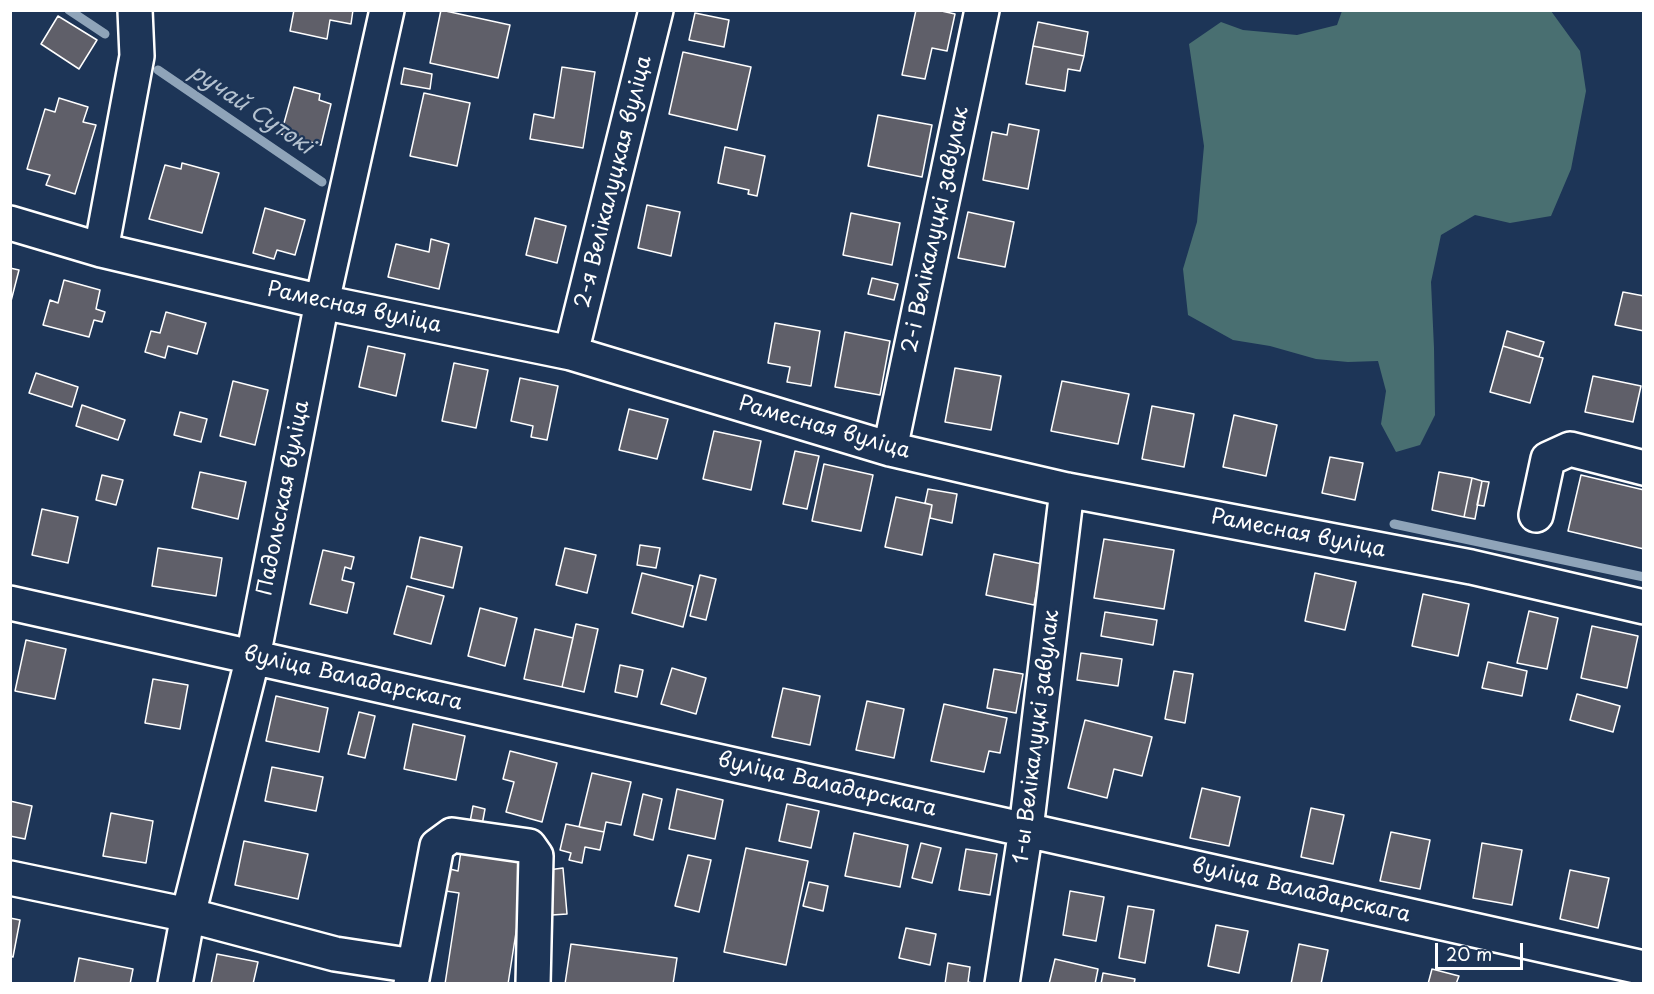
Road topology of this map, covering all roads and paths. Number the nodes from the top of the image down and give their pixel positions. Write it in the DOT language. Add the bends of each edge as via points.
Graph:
graph roads {
  1 [pos="135,10"];
  2 [pos="387,10"];
  3 [pos="656,10"];
  4 [pos="982,10"];
  5 [pos="10,223"];
  6 [pos="101,250"];
  7 [pos="322,302"];
  8 [pos="572,352"];
  9 [pos="890,449"];
  10 [pos="1644,468"];
  11 [pos="1067,490"];
  12 [pos="1536,515"];
  13 [pos="10,603"];
  14 [pos="1644,607"];
  15 [pos="253,657"];
  16 [pos="1026,829"];
  17 [pos="10,878"];
  18 [pos="188,915"];
  19 [pos="1644,968"];
  20 [pos="413,975"];
  21 [pos="175,984"];
  22 [pos="533,984"];
  23 [pos="1002,984"];
  1 -- 6 [label="street" via="137,56"];
  2 -- 7 [label="street, Падольская вуліца"];
  3 -- 8 [label="street, 2-я Велікалуцкая вуліца"];
  4 -- 9 [label="street, 2-і Велікалуцкі завулак"];
  5 -- 6 [label="street, Рамесная вуліца"];
  6 -- 7 [label="street, Рамесная вуліца"];
  7 -- 8 [label="street, Рамесная вуліца"];
  7 -- 15 [label="street, Падольская вуліца"];
  8 -- 9 [label="street, Рамесная вуліца"];
  9 -- 11 [label="street, Рамесная вуліца"];
  10 -- 12 [label="street" via="1570,449 1548,459"];
  11 -- 14 [label="street, Рамесная вуліца" via="1471,567"];
  11 -- 16 [label="street, 1-ы Велікалуцкі завулак"];
  13 -- 15 [label="street, вуліца Валадарскага"];
  15 -- 16 [label="street, вуліца Валадарскага"];
  15 -- 18 [label="street, Падольская вуліца"];
  16 -- 19 [label="street, вуліца Валадарскага"];
  16 -- 23 [label="street, 1-ы Велікалуцкі завулак"];
  17 -- 18 [label="street"];
  18 -- 20 [label="street"];
  18 -- 21 [label="street, Падольская вуліца"];
  20 -- 22 [label="street" via="436,846 452,835 530,846 536,856"];
}
